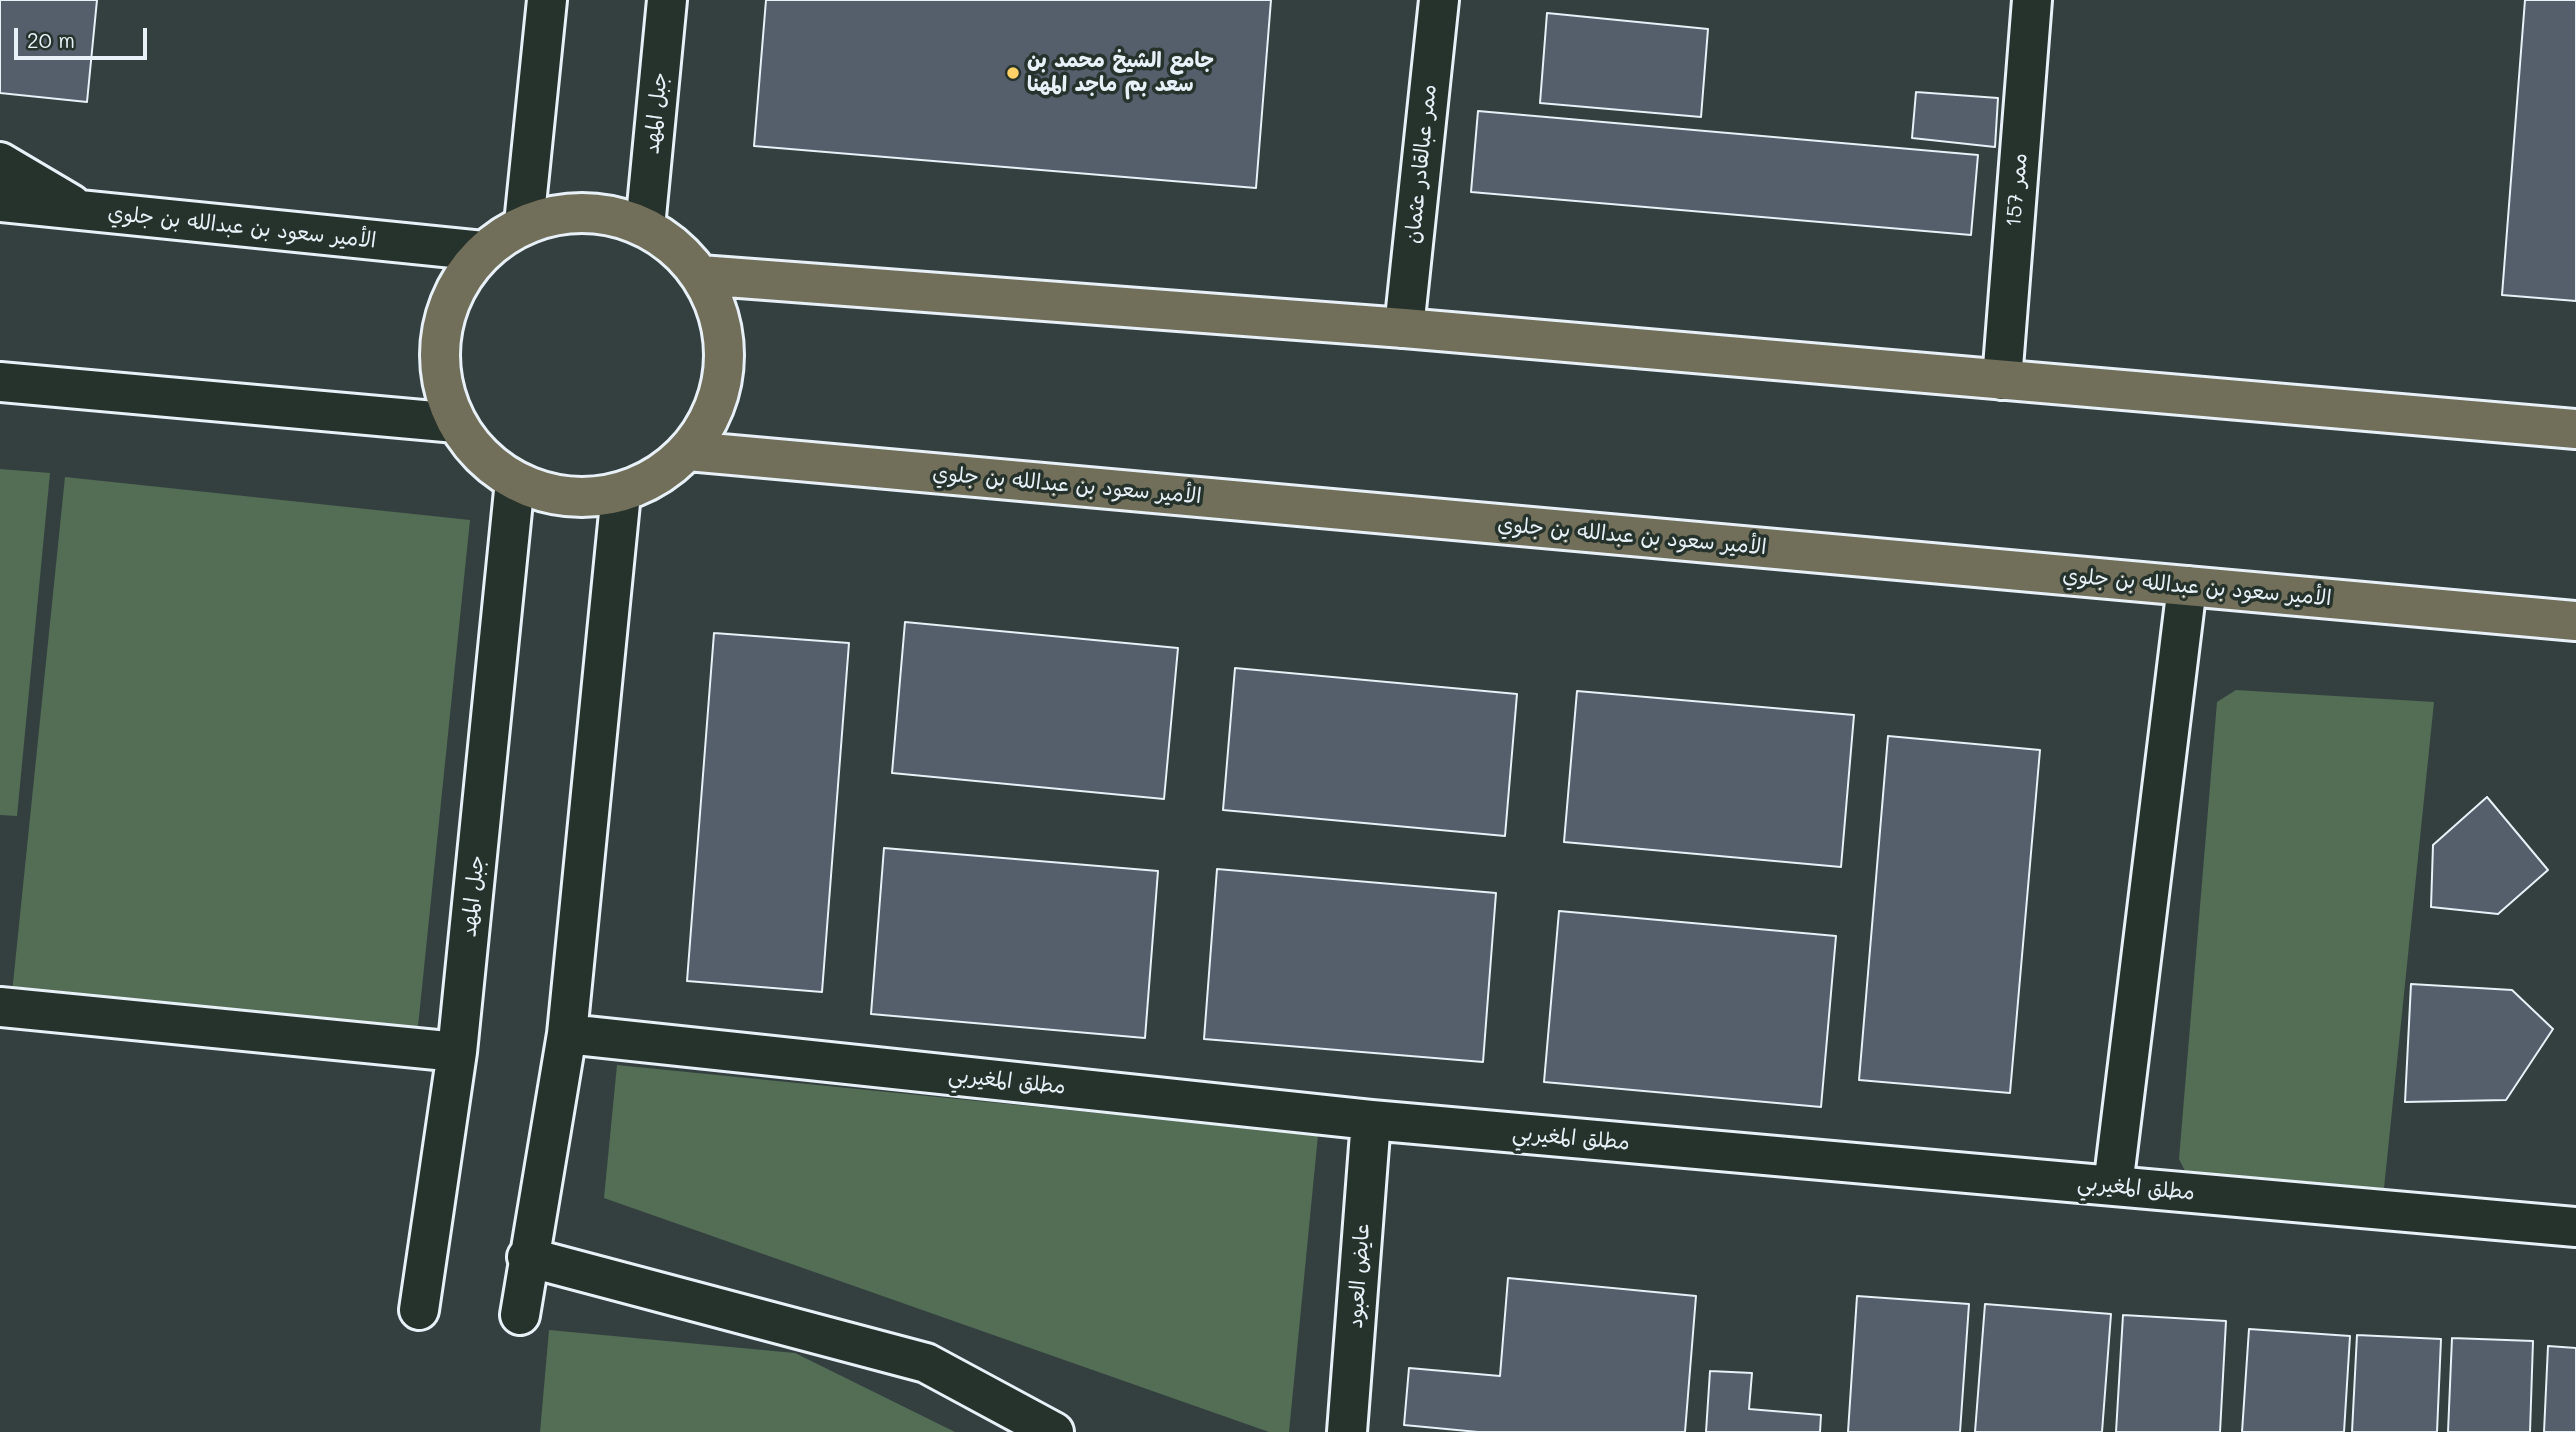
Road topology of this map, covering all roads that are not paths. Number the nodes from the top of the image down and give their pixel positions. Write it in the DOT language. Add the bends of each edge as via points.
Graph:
graph roads {
  1 [pos="547,0"];
  2 [pos="667,0"];
  3 [pos="1439,0"];
  4 [pos="2032,0"];
  5 [pos="0,162"];
  6 [pos="0,202"];
  7 [pos="82,210"];
  8 [pos="524,224"];
  9 [pos="645,227"];
  10 [pos="484,251"];
  11 [pos="700,275"];
  12 [pos="1404,328"];
  13 [pos="2002,380"];
  14 [pos="0,382"];
  15 [pos="456,423"];
  16 [pos="2576,429"];
  17 [pos="688,452"];
  18 [pos="515,481"];
  19 [pos="621,493"];
  20 [pos="2187,586"];
  21 [pos="2576,621"];
  22 [pos="0,1007"];
  23 [pos="567,1034"];
  24 [pos="457,1052"];
  25 [pos="1371,1120"];
  26 [pos="2113,1186"];
  27 [pos="2576,1227"];
  28 [pos="527,1257"];
  29 [pos="419,1310"];
  30 [pos="520,1315"];
  31 [pos="1054,1432"];
  32 [pos="1347,1432"];
  1 -- 8 [label="street"];
  2 -- 9 [label="street, جبل المهد"];
  3 -- 12 [label="street, ممر عبالقادر عثمان"];
  4 -- 13 [label="street, ممر 157"];
  5 -- 7 [label="street"];
  6 -- 7 [label="street, الأمير سعود بن عبدالله بن جلوي"];
  7 -- 10 [label="street, الأمير سعود بن عبدالله بن جلوي"];
  8 -- 9 [label="main road" via="561,214 599,214"];
  8 -- 10 [label="main road"];
  9 -- 11 [label="main road" via="671,245"];
  10 -- 15 [label="main road" via="455,288 440,332 441,379"];
  11 -- 12 [label="main road"];
  11 -- 17 [label="main road" via="719,318 724,365 713,412"];
  12 -- 13 [label="main road"];
  13 -- 16 [label="main road"];
  14 -- 15 [label="street"];
  15 -- 18 [label="main road" via="481,457"];
  17 -- 19 [label="main road" via="657,477"];
  17 -- 20 [label="main road, الأمير سعود بن عبدالله بن جلوي"];
  18 -- 19 [label="main road" via="549,494 585,498"];
  18 -- 24 [label="street, جبل المهد"];
  19 -- 23 [label="street"];
  20 -- 21 [label="main road, الأمير سعود بن عبدالله بن جلوي"];
  20 -- 26 [label="street"];
  22 -- 24 [label="street"];
  23 -- 25 [label="street, مطلق المغيربي"];
  23 -- 28 [label="street"];
  24 -- 29 [label="street, جبل المهد"];
  25 -- 26 [label="street, مطلق المغيربي"];
  25 -- 32 [label="street, عايض العبود"];
  26 -- 27 [label="street, مطلق المغيربي"];
  28 -- 30 [label="street"];
  28 -- 31 [label="street" via="926,1363"];
}
